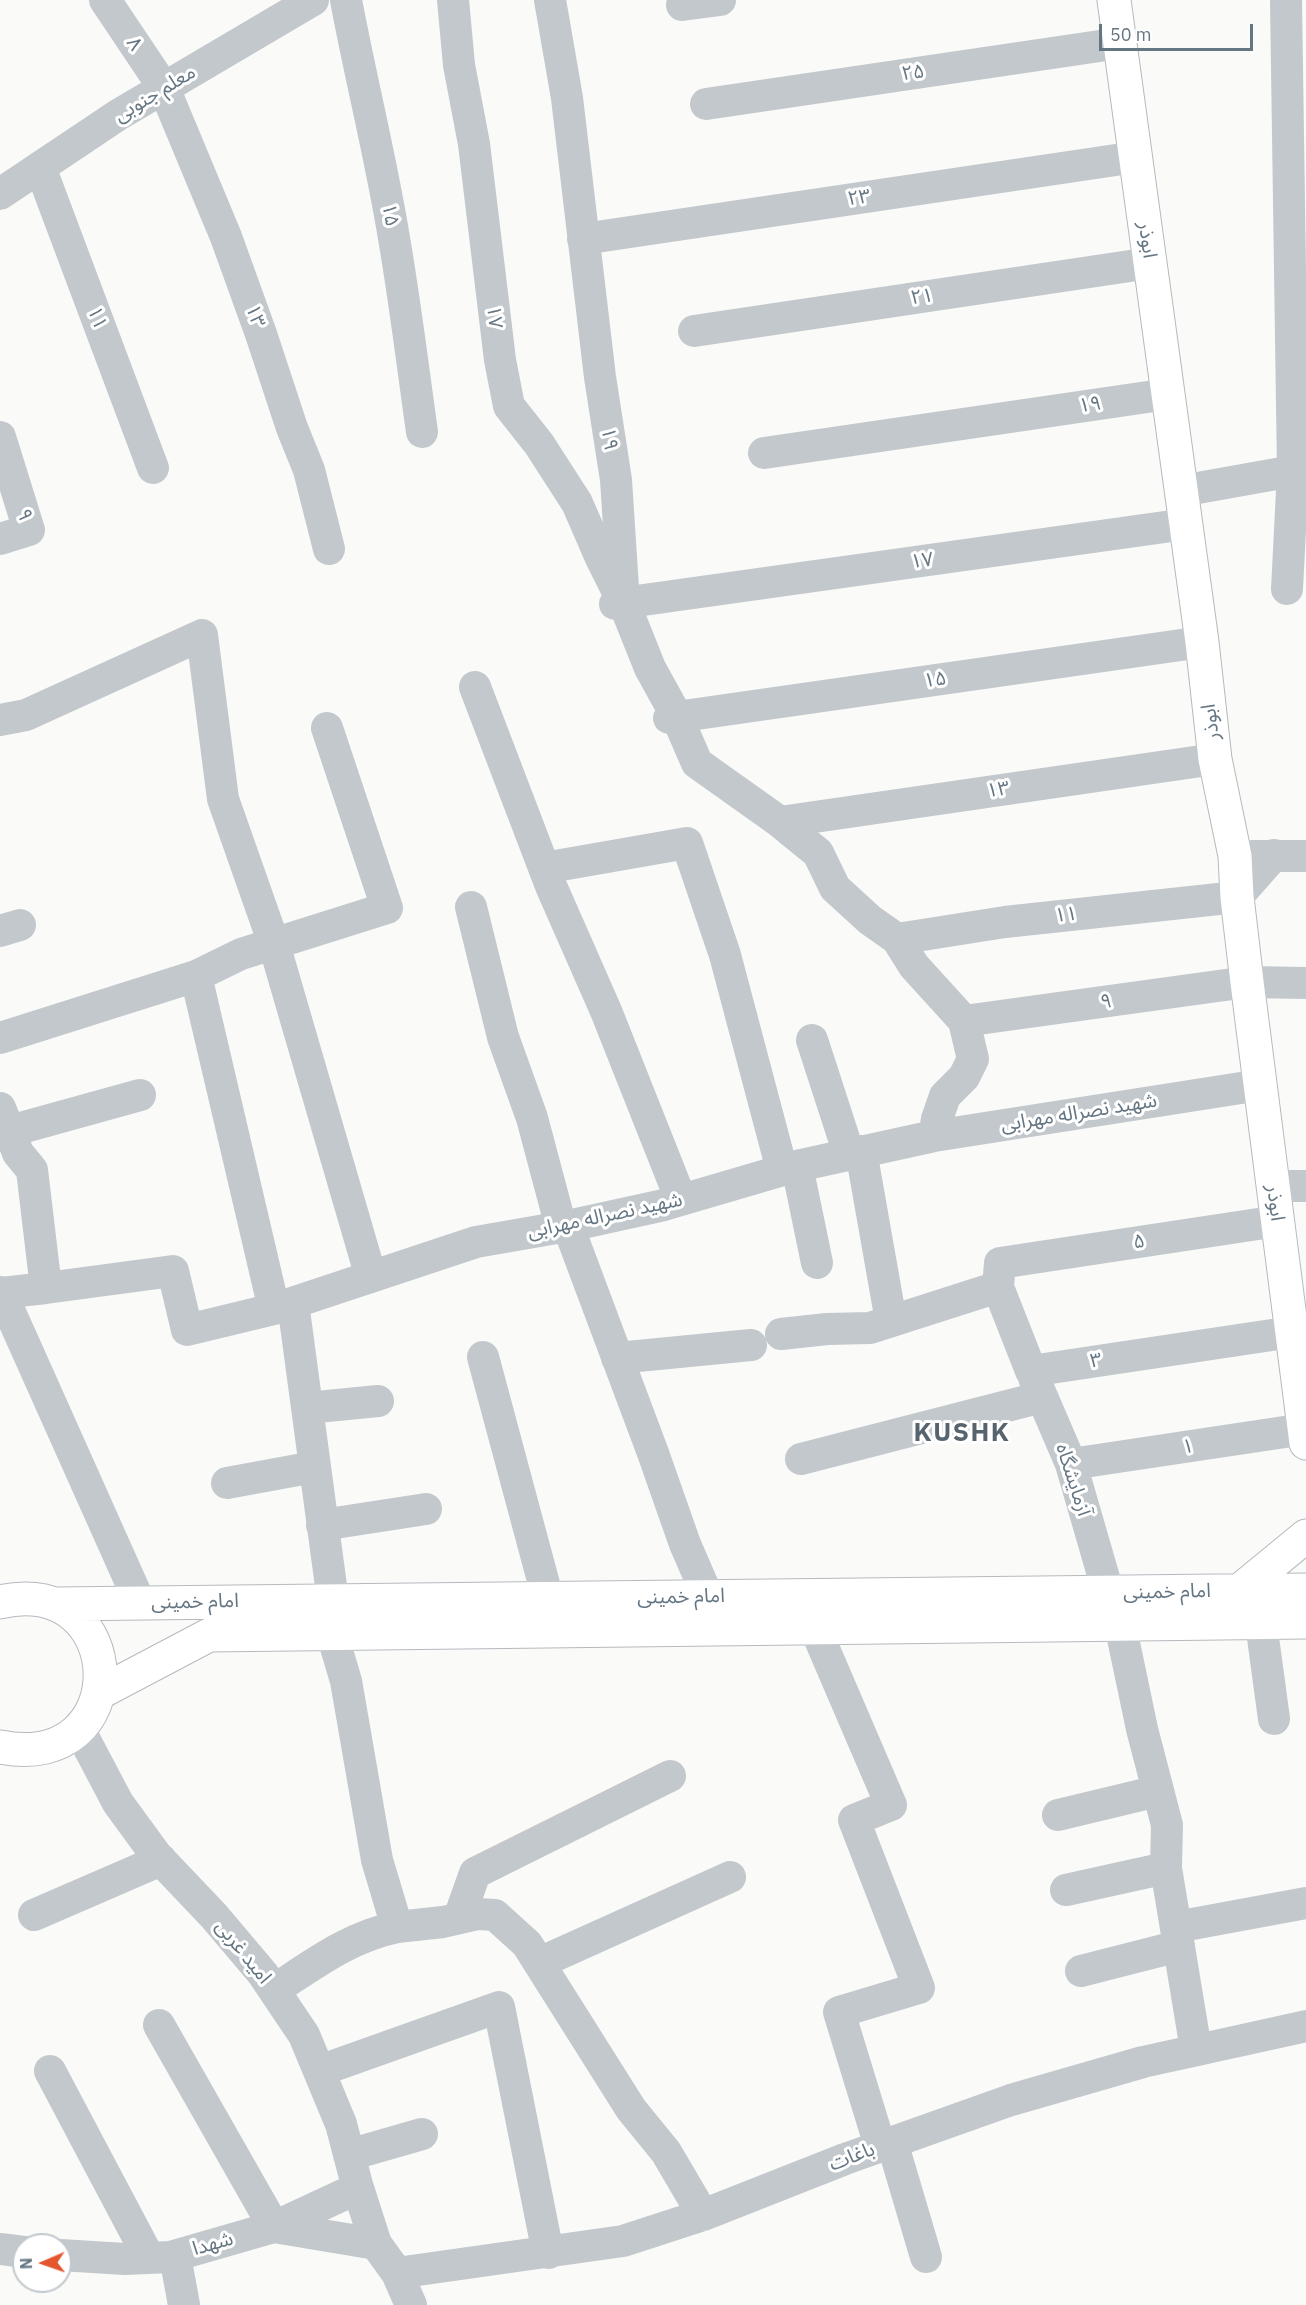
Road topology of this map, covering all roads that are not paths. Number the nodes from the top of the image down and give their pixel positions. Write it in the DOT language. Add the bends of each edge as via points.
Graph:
graph roads {
  1 [pos="105,0"];
  2 [pos="313,0"];
  3 [pos="346,0"];
  4 [pos="453,0"];
  5 [pos="550,0"];
  6 [pos="720,0"];
  7 [pos="1114,0"];
  8 [pos="1286,0"];
  9 [pos="682,5"];
  10 [pos="275,9"];
  11 [pos="1120,43"];
  12 [pos="164,88"];
  13 [pos="706,104"];
  14 [pos="1136,157"];
  15 [pos="40,167"];
  16 [pos="0,194"];
  17 [pos="583,239"];
  18 [pos="1150,263"];
  19 [pos="694,331"];
  20 [pos="1168,394"];
  21 [pos="422,432"];
  22 [pos="0,437"];
  23 [pos="764,453"];
  24 [pos="153,468"];
  25 [pos="1293,471"];
  26 [pos="1181,491"];
  27 [pos="1186,524"];
  28 [pos="0,539"];
  29 [pos="329,549"];
  30 [pos="1287,590"];
  31 [pos="619,604"];
  32 [pos="1202,642"];
  33 [pos="475,687"];
  34 [pos="673,718"];
  35 [pos="0,720"];
  36 [pos="327,728"];
  37 [pos="1215,759"];
  38 [pos="780,822"];
  39 [pos="1274,855"];
  40 [pos="1235,856"];
  41 [pos="1306,856"];
  42 [pos="544,868"];
  43 [pos="1237,897"];
  44 [pos="471,907"];
  45 [pos="897,939"];
  46 [pos="274,944"];
  47 [pos="196,976"];
  48 [pos="1247,982"];
  49 [pos="1306,982"];
  50 [pos="964,1021"];
  51 [pos="0,1038"];
  52 [pos="812,1040"];
  53 [pos="1260,1085"];
  54 [pos="140,1095"];
  55 [pos="5,1120"];
  56 [pos="934,1136"];
  57 [pos="855,1153"];
  58 [pos="789,1168"];
  59 [pos="1273,1186"];
  60 [pos="1306,1186"];
  61 [pos="681,1200"];
  62 [pos="1278,1221"];
  63 [pos="564,1227"];
  64 [pos="817,1263"];
  65 [pos="999,1275"];
  66 [pos="371,1277"];
  67 [pos="46,1288"];
  68 [pos="0,1292"];
  69 [pos="283,1306"];
  70 [pos="891,1321"];
  71 [pos="1292,1332"];
  72 [pos="781,1334"];
  73 [pos="751,1345"];
  74 [pos="483,1358"];
  75 [pos="617,1358"];
  76 [pos="1037,1384"];
  77 [pos="378,1401"];
  78 [pos="307,1408"];
  79 [pos="1305,1436"];
  80 [pos="801,1459"];
  81 [pos="1071,1464"];
  82 [pos="314,1467"];
  83 [pos="227,1483"];
  84 [pos="426,1509"];
  85 [pos="322,1525"];
  86 [pos="1306,1536"];
  87 [pos="1306,1590"];
  88 [pos="1239,1591"];
  89 [pos="1108,1592"];
  90 [pos="708,1597"];
  91 [pos="548,1599"];
  92 [pos="333,1601"];
  93 [pos="0,1602"];
  94 [pos="140,1603"];
  95 [pos="56,1604"];
  96 [pos="1306,1622"];
  97 [pos="1261,1623"];
  98 [pos="1120,1624"];
  99 [pos="815,1628"];
  100 [pos="332,1634"];
  101 [pos="99,1693"];
  102 [pos="1274,1719"];
  103 [pos="78,1729"];
  104 [pos="0,1747"];
  105 [pos="670,1776"];
  106 [pos="1158,1791"];
  107 [pos="1058,1815"];
  108 [pos="161,1860"];
  109 [pos="1166,1868"];
  110 [pos="730,1877"];
  111 [pos="1066,1890"];
  112 [pos="1306,1903"];
  113 [pos="34,1915"];
  114 [pos="459,1918"];
  115 [pos="397,1927"];
  116 [pos="1177,1936"];
  117 [pos="539,1963"];
  118 [pos="1081,1971"];
  119 [pos="274,1990"];
  120 [pos="159,2025"];
  121 [pos="1306,2026"];
  122 [pos="1196,2050"];
  123 [pos="50,2071"];
  124 [pos="319,2071"];
  125 [pos="422,2134"];
  126 [pos="886,2144"];
  127 [pos="349,2155"];
  128 [pos="359,2194"];
  129 [pos="703,2215"];
  130 [pos="274,2227"];
  131 [pos="376,2244"];
  132 [pos="548,2253"];
  133 [pos="72,2255"];
  134 [pos="162,2257"];
  135 [pos="926,2257"];
  136 [pos="397,2273"];
  137 [pos="184,2305"];
  138 [pos="411,2305"];
  1 -- 12 [label="street, ۸"];
  2 -- 10 [label="street, معلم جنوبی"];
  3 -- 21 [label="street, ۱۵" via="395,239"];
  4 -- 31 [label="street, ۱۷" via="498,349 509,406 577,503"];
  5 -- 17 [label="street, ۱۹" via="567,98"];
  6 -- 9 [label="street"];
  7 -- 11 [label="main road, ابوذر"];
  8 -- 25 [label="street"];
  10 -- 12 [label="street, معلم جنوبی"];
  11 -- 13 [label="street, ۲۵"];
  11 -- 14 [label="main road, ابوذر"];
  12 -- 15 [label="street, معلم جنوبی"];
  12 -- 29 [label="street, ۱۳" via="226,237 261,334 309,470"];
  14 -- 17 [label="street, ۲۳"];
  14 -- 18 [label="main road, ابوذر"];
  15 -- 16 [label="street, معلم جنوبی"];
  15 -- 24 [label="street, ۱۱"];
  17 -- 31 [label="street, ۱۹" via="616,480"];
  18 -- 19 [label="street, ۲۱"];
  18 -- 20 [label="main road, ابوذر"];
  20 -- 23 [label="street, ۱۹"];
  20 -- 26 [label="main road, ابوذر"];
  22 -- 28 [label="street, ۹" via="29,530"];
  25 -- 26 [label="street"];
  25 -- 30 [label="street"];
  26 -- 27 [label="main road, ابوذر"];
  27 -- 31 [label="street, ۱۷"];
  27 -- 32 [label="main road, ابوذر"];
  31 -- 34 [label="street, ۱۹"];
  32 -- 34 [label="street, ۱۵"];
  32 -- 37 [label="main road, ابوذر"];
  33 -- 42 [label="street"];
  34 -- 38 [label="street, ۱۹" via="697,763"];
  35 -- 46 [label="street" via="26,715 202,635 223,799"];
  36 -- 46 [label="street" via="387,908"];
  37 -- 38 [label="street, ۱۳"];
  37 -- 40 [label="main road, ابوذر"];
  38 -- 45 [label="street, ۱۹" via="818,853 835,888"];
  39 -- 40 [label="street"];
  39 -- 41 [label="street"];
  39 -- 43 [label="street"];
  40 -- 43 [label="main road, ابوذر"];
  42 -- 58 [label="street" via="687,843"];
  42 -- 61 [label="street"];
  43 -- 45 [label="street, ۱۱" via="1005,922"];
  43 -- 48 [label="main road, ابوذر"];
  44 -- 63 [label="street" via="503,1037"];
  45 -- 50 [label="street" via="914,966"];
  46 -- 47 [label="street" via="241,954"];
  46 -- 66 [label="street"];
  47 -- 51 [label="street"];
  47 -- 69 [label="street"];
  48 -- 49 [label="street, ۹"];
  48 -- 50 [label="street, ۹"];
  48 -- 53 [label="main road, ابوذر"];
  50 -- 56 [label="street" via="973,1059 964,1077 945,1096"];
  52 -- 57 [label="street"];
  53 -- 56 [label="street, شهید نصراله مهرابی"];
  53 -- 59 [label="main road, ابوذر"];
  54 -- 55 [label="street"];
  55 -- 67 [label="street" via="18,1153 32,1170"];
  56 -- 57 [label="street, شهید نصراله مهرابی"];
  57 -- 58 [label="street, شهید نصراله مهرابی"];
  57 -- 70 [label="street"];
  58 -- 61 [label="street, شهید نصراله مهرابی"];
  58 -- 64 [label="street"];
  59 -- 60 [label="street"];
  59 -- 62 [label="main road, ابوذر"];
  61 -- 63 [label="street, شهید نصراله مهرابی"];
  62 -- 65 [label="street, ۵"];
  62 -- 71 [label="main road, ابوذر"];
  63 -- 66 [label="street, شهید نصراله مهرابی" via="476,1242"];
  63 -- 75 [label="street"];
  65 -- 70 [label="street" via="958,1301"];
  65 -- 76 [label="street"];
  66 -- 69 [label="street, شهید نصراله مهرابی"];
  67 -- 68 [label="street, شهید نصراله مهرابی"];
  67 -- 69 [label="street, شهید نصراله مهرابی" via="173,1270 187,1330"];
  68 -- 94 [label="street"];
  69 -- 78 [label="street"];
  70 -- 72 [label="street" via="870,1328"];
  71 -- 76 [label="street, ۳"];
  71 -- 79 [label="main road, ابوذر"];
  73 -- 75 [label="street"];
  74 -- 91 [label="street"];
  75 -- 90 [label="street"];
  76 -- 80 [label="street, ۳"];
  76 -- 81 [label="street, آزمایشگاه"];
  77 -- 78 [label="street"];
  78 -- 82 [label="street"];
  79 -- 81 [label="street, ۱"];
  81 -- 89 [label="street, آزمایشگاه"];
  82 -- 83 [label="street"];
  82 -- 85 [label="street"];
  84 -- 85 [label="street"];
  85 -- 92 [label="street"];
  86 -- 88 [label="main road"];
  87 -- 88 [label="main road, امام خمینی"];
  88 -- 89 [label="main road, امام خمینی"];
  89 -- 90 [label="main road, امام خمینی"];
  90 -- 91 [label="main road, امام خمینی"];
  91 -- 92 [label="main road, امام خمینی"];
  92 -- 94 [label="main road, امام خمینی"];
  93 -- 95 [label="main road, امام خمینی" via="18,1598"];
  94 -- 95 [label="main road, امام خمینی"];
  95 -- 101 [label="main road" via="74,1616 98,1651"];
  96 -- 97 [label="main road, امام خمینی"];
  97 -- 98 [label="main road, امام خمینی"];
  97 -- 102 [label="street"];
  98 -- 99 [label="main road, امام خمینی"];
  98 -- 106 [label="street"];
  99 -- 100 [label="main road, امام خمینی"];
  99 -- 126 [label="street" via="891,1805 854,1820 919,1988 840,2012"];
  100 -- 101 [label="main road, امام خمینی" via="209,1635"];
  100 -- 115 [label="street" via="346,1681 377,1860"];
  101 -- 103 [label="main road" via="92,1713"];
  103 -- 104 [label="main road" via="62,1742 42,1750"];
  103 -- 108 [label="street, امید غربی" via="118,1803"];
  105 -- 114 [label="street" via="475,1873"];
  106 -- 107 [label="street"];
  106 -- 109 [label="street" via="1167,1824"];
  108 -- 113 [label="street"];
  108 -- 119 [label="street, امید غربی" via="214,1916"];
  109 -- 111 [label="street"];
  109 -- 116 [label="street"];
  110 -- 117 [label="street"];
  112 -- 116 [label="street"];
  114 -- 115 [label="street"];
  114 -- 117 [label="street" via="495,1915 527,1944"];
  115 -- 119 [label="street" via="350,1942"];
  116 -- 118 [label="street"];
  116 -- 122 [label="street"];
  117 -- 129 [label="street" via="631,2109 666,2152"];
  119 -- 124 [label="street, امید غربی" via="304,2035"];
  120 -- 130 [label="street"];
  121 -- 122 [label="street, باغات"];
  122 -- 126 [label="street, باغات" via="1143,2061 1011,2100"];
  123 -- 134 [label="street"];
  124 -- 127 [label="street, امید غربی"];
  124 -- 132 [label="street" via="499,2007"];
  125 -- 127 [label="street"];
  126 -- 129 [label="street, باغات"];
  126 -- 135 [label="street"];
  127 -- 128 [label="street, امید غربی"];
  128 -- 130 [label="street, شهدا"];
  128 -- 131 [label="street, امید غربی"];
  129 -- 132 [label="street, باغات" via="623,2241"];
  130 -- 131 [label="street"];
  130 -- 134 [label="street, شهدا"];
  131 -- 136 [label="street, امید غربی"];
  132 -- 136 [label="street, باغات"];
  133 -- 134 [label="street, شهدا"];
  134 -- 137 [label="street"];
  136 -- 138 [label="street, امید غربی"];
}
